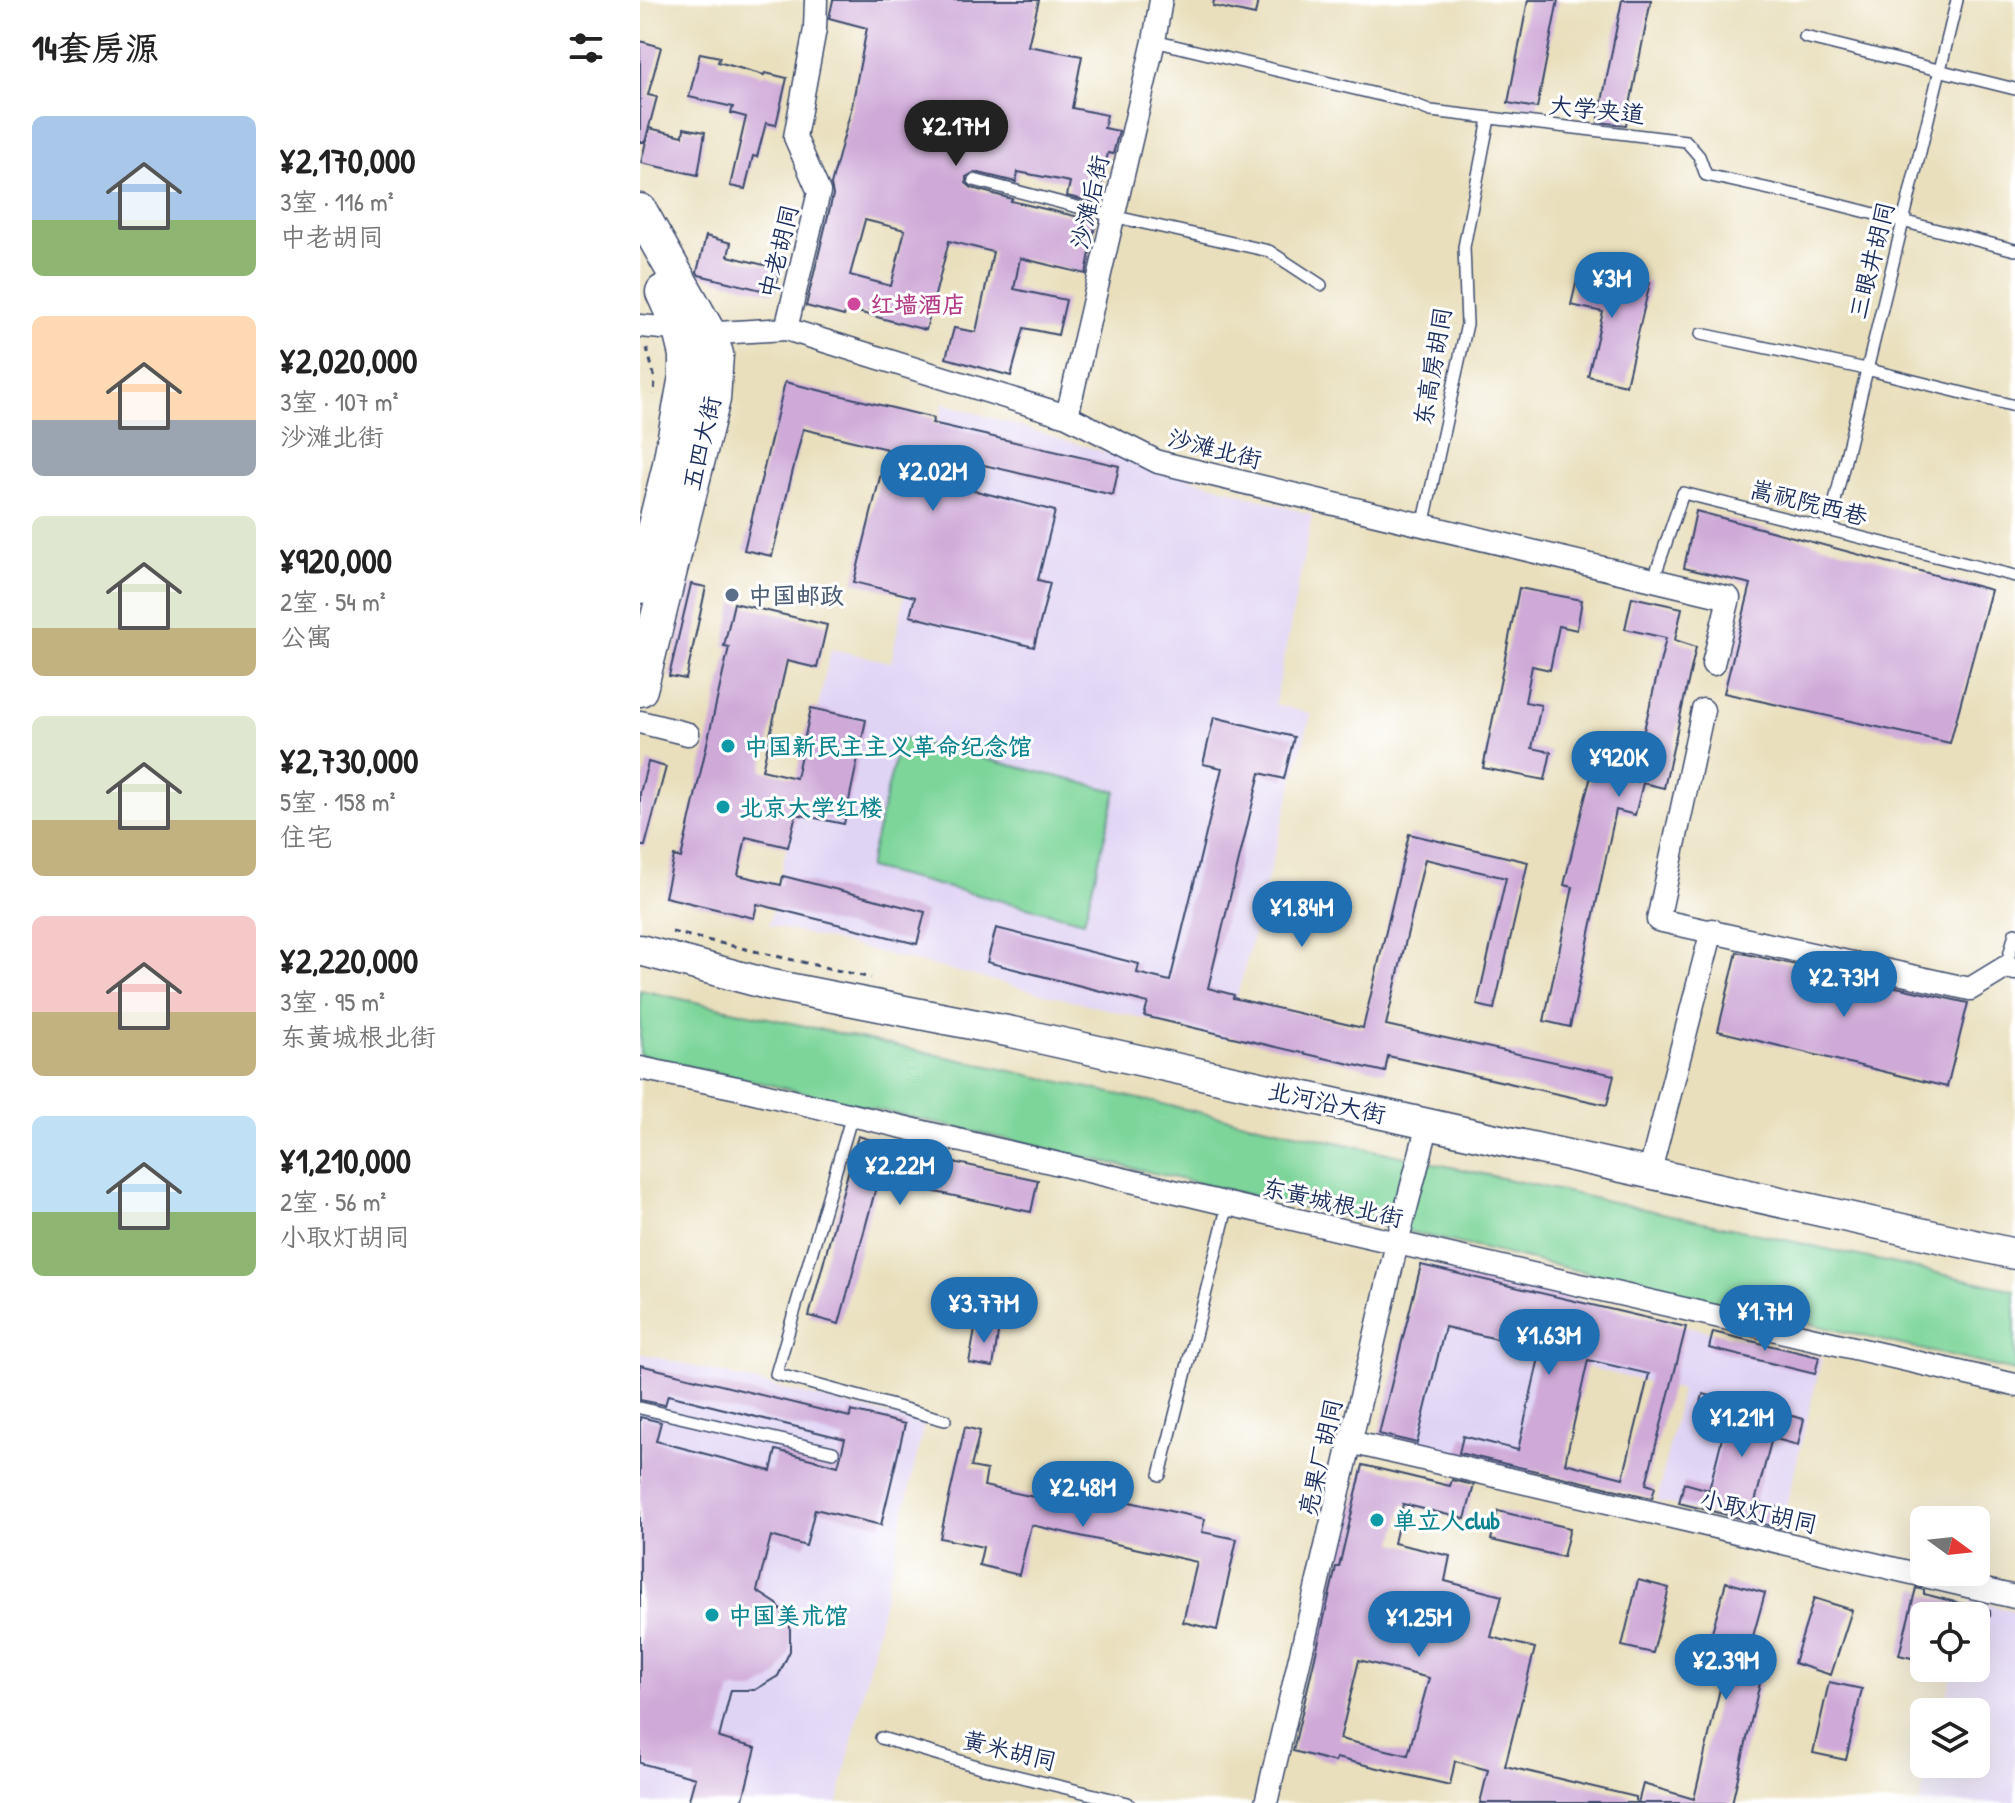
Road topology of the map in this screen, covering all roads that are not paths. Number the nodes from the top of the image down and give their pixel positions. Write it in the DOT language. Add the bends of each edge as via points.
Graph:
graph roads {
  1 [pos="816,0"];
  2 [pos="1161,0"];
  3 [pos="1957,0"];
  4 [pos="1805,37"];
  5 [pos="1154,41"];
  6 [pos="1938,72"];
  7 [pos="2015,89"];
  8 [pos="1489,119"];
  9 [pos="974,180"];
  10 [pos="640,211"];
  11 [pos="1112,216"];
  12 [pos="1904,221"];
  13 [pos="2015,250"];
  14 [pos="640,254"];
  15 [pos="1321,285"];
  16 [pos="641,326"];
  17 [pos="786,329"];
  18 [pos="694,331"];
  19 [pos="1701,334"];
  20 [pos="1866,369"];
  21 [pos="2015,406"];
  22 [pos="1067,416"];
  23 [pos="1423,526"];
  24 [pos="1828,530"];
  25 [pos="2015,576"];
  26 [pos="1652,582"];
  27 [pos="640,586"];
  28 [pos="1713,664"];
  29 [pos="640,689"];
  30 [pos="1703,710"];
  31 [pos="640,722"];
  32 [pos="688,734"];
  33 [pos="1712,930"];
  34 [pos="2015,933"];
  35 [pos="640,950"];
  36 [pos="2011,968"];
  37 [pos="640,1068"];
  38 [pos="852,1115"];
  39 [pos="1428,1124"];
  40 [pos="1650,1171"];
  41 [pos="1228,1204"];
  42 [pos="1397,1243"];
  43 [pos="2014,1247"];
  44 [pos="2015,1385"];
  45 [pos="640,1408"];
  46 [pos="945,1420"];
  47 [pos="1350,1442"];
  48 [pos="833,1452"];
  49 [pos="1160,1475"];
  50 [pos="2015,1597"];
  51 [pos="881,1738"];
  52 [pos="1128,1803"];
  53 [pos="1266,1803"];
  1 -- 17 [label="street, 中老胡同" via="795,137 819,192"];
  2 -- 5 [label="street, 沙滩后街"];
  3 -- 6 [label="lane, 三眼井胡同"];
  4 -- 6 [label="lane"];
  5 -- 8 [label="lane, 大学夹道" via="1431,111"];
  5 -- 11 [label="street, 沙滩后街"];
  6 -- 7 [label="lane"];
  6 -- 12 [label="lane, 三眼井胡同"];
  8 -- 12 [label="lane, 大学夹道" via="1686,141 1706,175"];
  8 -- 23 [label="lane, 东高房胡同" via="1464,247 1467,324"];
  9 -- 11 [label="lane"];
  10 -- 18 [label="main road, 五四大街"];
  11 -- 15 [label="lane" via="1269,251"];
  11 -- 22 [label="street, 沙滩后街"];
  12 -- 13 [label="lane, 大学夹道"];
  12 -- 20 [label="lane, 三眼井胡同"];
  14 -- 18 [label="main road, 五四大街"];
  16 -- 18 [label="street, 沙滩北街"];
  17 -- 18 [label="street, 沙滩北街"];
  17 -- 22 [label="street, 沙滩北街"];
  18 -- 27 [label="main road, 五四大街" via="669,469"];
  18 -- 29 [label="main road, 五四大街" via="716,354 713,399"];
  19 -- 20 [label="lane"];
  20 -- 21 [label="lane"];
  20 -- 24 [label="lane, 三眼井胡同"];
  22 -- 23 [label="street, 沙滩北街" via="1158,462"];
  23 -- 26 [label="street, 沙滩北街"];
  24 -- 25 [label="lane, 嵩祝院西巷"];
  24 -- 26 [label="lane, 嵩祝院西巷" via="1683,493"];
  26 -- 28 [label="street, 沙滩北街" via="1729,598"];
  30 -- 33 [label="street" via="1658,920"];
  31 -- 32 [label="street"];
  33 -- 36 [label="street" via="1970,989"];
  33 -- 40 [label="street"];
  34 -- 36 [label="lane"];
  35 -- 39 [label="main road, 北河沿大街" via="767,984"];
  37 -- 38 [label="street, 东黄城根北街"];
  38 -- 41 [label="street, 东黄城根北街"];
  38 -- 46 [label="lane" via="776,1374"];
  39 -- 40 [label="main road, 北河沿大街"];
  39 -- 42 [label="street, 亮果厂胡同"];
  40 -- 43 [label="main road, 北河沿大街"];
  41 -- 42 [label="street, 东黄城根北街"];
  41 -- 49 [label="lane"];
  42 -- 44 [label="street, 东黄城根北街"];
  42 -- 47 [label="street, 亮果厂胡同"];
  45 -- 48 [label="lane"];
  47 -- 50 [label="street, 小取灯胡同"];
  47 -- 53 [label="street, 亮果厂胡同"];
  51 -- 52 [label="lane, 黄米胡同"];
}
